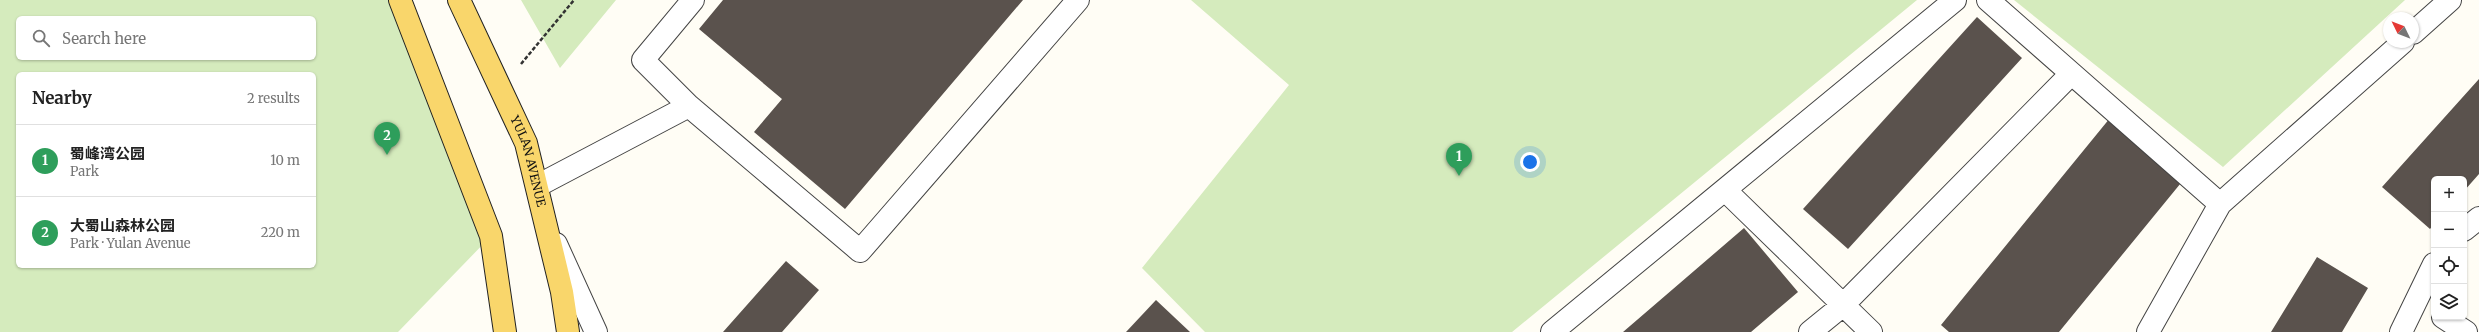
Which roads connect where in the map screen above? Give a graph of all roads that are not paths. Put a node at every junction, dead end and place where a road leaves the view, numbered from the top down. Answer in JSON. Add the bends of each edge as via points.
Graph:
{"nodes":[{"id":1,"x":400,"y":0,"type":"edge"},
{"id":2,"x":459,"y":0,"type":"edge"},
{"id":3,"x":693,"y":0,"type":"edge"},
{"id":4,"x":1078,"y":0,"type":"edge"},
{"id":5,"x":1955,"y":0,"type":"edge"},
{"id":6,"x":1988,"y":0,"type":"edge"},
{"id":7,"x":2450,"y":0,"type":"edge"},
{"id":8,"x":2419,"y":28,"type":"edge"},
{"id":9,"x":2396,"y":48,"type":"edge"},
{"id":10,"x":2072,"y":74,"type":"junction"},
{"id":11,"x":688,"y":106,"type":"junction"},
{"id":12,"x":537,"y":186,"type":"junction"},
{"id":13,"x":1725,"y":190,"type":"junction"},
{"id":14,"x":2220,"y":204,"type":"junction"},
{"id":15,"x":2479,"y":218,"type":"edge"},
{"id":16,"x":545,"y":220,"type":"junction"},
{"id":17,"x":2467,"y":228,"type":"edge"},
{"id":18,"x":2431,"y":278,"type":"edge"},
{"id":19,"x":1842,"y":306,"type":"junction"},
{"id":20,"x":2425,"y":306,"type":"edge"},
{"id":21,"x":2448,"y":320,"type":"edge"},
{"id":22,"x":504,"y":332,"type":"edge"},
{"id":23,"x":568,"y":332,"type":"edge"},
{"id":24,"x":596,"y":332,"type":"edge"},
{"id":25,"x":1552,"y":332,"type":"edge"},
{"id":26,"x":1810,"y":332,"type":"edge"},
{"id":27,"x":1871,"y":332,"type":"edge"},
{"id":28,"x":2148,"y":332,"type":"edge"},
{"id":29,"x":2401,"y":332,"type":"edge"},
{"id":30,"x":2466,"y":332,"type":"edge"}],
"edges":[{"from":1,"to":22,"type":"main road","via":[[491,236]]},
{"from":2,"to":12,"type":"main road","name":"YULAN AVENUE","via":[[526,143]]},
{"from":3,"to":11,"type":"street","via":[[643,60]]},
{"from":4,"to":11,"type":"street","via":[[860,251]]},
{"from":5,"to":13,"type":"street"},
{"from":6,"to":10,"type":"street"},
{"from":7,"to":8,"type":"street"},
{"from":9,"to":14,"type":"street"},
{"from":10,"to":14,"type":"street"},
{"from":10,"to":19,"type":"street"},
{"from":11,"to":12,"type":"street"},
{"from":12,"to":16,"type":"main road","name":"YULAN AVENUE"},
{"from":13,"to":19,"type":"street"},
{"from":13,"to":25,"type":"street"},
{"from":14,"to":28,"type":"street"},
{"from":15,"to":17,"type":"street"},
{"from":16,"to":23,"type":"main road","name":"YULAN AVENUE","via":[[562,292]]},
{"from":16,"to":24,"type":"street"},
{"from":18,"to":20,"type":"street"},
{"from":19,"to":26,"type":"street"},
{"from":19,"to":27,"type":"street"},
{"from":20,"to":29,"type":"street"},
{"from":21,"to":30,"type":"street"}]}
